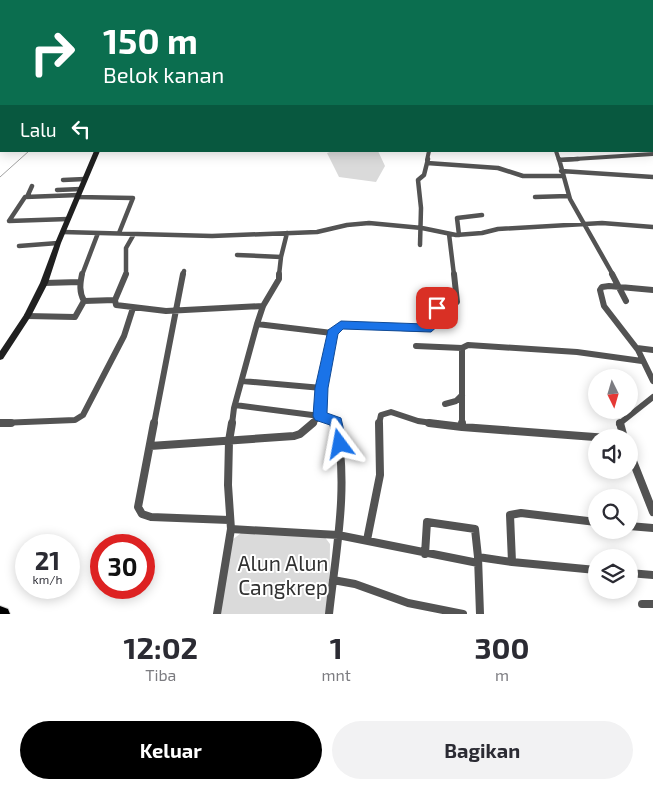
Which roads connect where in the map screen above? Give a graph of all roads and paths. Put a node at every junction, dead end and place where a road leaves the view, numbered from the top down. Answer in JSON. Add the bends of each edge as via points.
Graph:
{"nodes":[{"id":1,"x":97,"y":152,"type":"edge"},
{"id":2,"x":429,"y":152,"type":"edge"},
{"id":3,"x":556,"y":152,"type":"edge"},
{"id":4,"x":653,"y":154,"type":"edge"},
{"id":5,"x":559,"y":160,"type":"junction"},
{"id":6,"x":427,"y":163,"type":"junction"},
{"id":7,"x":562,"y":174,"type":"junction"},
{"id":8,"x":653,"y":177,"type":"edge"},
{"id":9,"x":85,"y":179,"type":"junction"},
{"id":10,"x":64,"y":180,"type":"dead end"},
{"id":11,"x":32,"y":186,"type":"dead end"},
{"id":12,"x":57,"y":190,"type":"dead end"},
{"id":13,"x":79,"y":194,"type":"junction"},
{"id":14,"x":568,"y":196,"type":"junction"},
{"id":15,"x":27,"y":197,"type":"junction"},
{"id":16,"x":535,"y":197,"type":"dead end"},
{"id":17,"x":482,"y":215,"type":"dead end"},
{"id":18,"x":68,"y":219,"type":"junction"},
{"id":19,"x":582,"y":224,"type":"junction"},
{"id":20,"x":653,"y":227,"type":"edge"},
{"id":21,"x":422,"y":228,"type":"junction"},
{"id":22,"x":63,"y":232,"type":"junction"},
{"id":23,"x":98,"y":233,"type":"junction"},
{"id":24,"x":119,"y":233,"type":"junction"},
{"id":25,"x":288,"y":233,"type":"junction"},
{"id":26,"x":134,"y":234,"type":"junction"},
{"id":27,"x":449,"y":234,"type":"junction"},
{"id":28,"x":459,"y":235,"type":"junction"},
{"id":29,"x":58,"y":243,"type":"junction"},
{"id":30,"x":420,"y":245,"type":"dead end"},
{"id":31,"x":19,"y":246,"type":"dead end"},
{"id":32,"x":237,"y":254,"type":"dead end"},
{"id":33,"x":281,"y":256,"type":"junction"},
{"id":34,"x":184,"y":271,"type":"dead end"},
{"id":35,"x":80,"y":282,"type":"junction"},
{"id":36,"x":44,"y":283,"type":"junction"},
{"id":37,"x":620,"y":286,"type":"junction"},
{"id":38,"x":653,"y":290,"type":"edge"},
{"id":39,"x":115,"y":300,"type":"junction"},
{"id":40,"x":84,"y":301,"type":"junction"},
{"id":41,"x":626,"y":301,"type":"dead end"},
{"id":42,"x":263,"y":306,"type":"junction"},
{"id":43,"x":133,"y":308,"type":"junction"},
{"id":44,"x":176,"y":311,"type":"junction"},
{"id":45,"x":26,"y":316,"type":"junction"},
{"id":46,"x":257,"y":324,"type":"junction"},
{"id":47,"x":332,"y":333,"type":"junction"},
{"id":48,"x":416,"y":346,"type":"dead end"},
{"id":49,"x":462,"y":348,"type":"junction"},
{"id":50,"x":637,"y":348,"type":"junction"},
{"id":51,"x":653,"y":350,"type":"edge"},
{"id":52,"x":0,"y":357,"type":"edge"},
{"id":53,"x":642,"y":361,"type":"junction"},
{"id":54,"x":242,"y":381,"type":"junction"},
{"id":55,"x":653,"y":381,"type":"edge"},
{"id":56,"x":322,"y":388,"type":"junction"},
{"id":57,"x":462,"y":395,"type":"junction"},
{"id":58,"x":653,"y":398,"type":"edge"},
{"id":59,"x":445,"y":404,"type":"dead end"},
{"id":60,"x":235,"y":405,"type":"junction"},
{"id":61,"x":320,"y":416,"type":"junction"},
{"id":62,"x":0,"y":423,"type":"edge"},
{"id":63,"x":462,"y":427,"type":"junction"},
{"id":64,"x":621,"y":429,"type":"edge"},
{"id":65,"x":588,"y":436,"type":"edge"},
{"id":66,"x":229,"y":441,"type":"junction"},
{"id":67,"x":150,"y":446,"type":"junction"},
{"id":68,"x":638,"y":473,"type":"edge"},
{"id":69,"x":653,"y":512,"type":"edge"},
{"id":70,"x":588,"y":521,"type":"edge"},
{"id":71,"x":230,"y":525,"type":"junction"},
{"id":72,"x":638,"y":527,"type":"edge"},
{"id":73,"x":653,"y":528,"type":"edge"},
{"id":74,"x":338,"y":535,"type":"junction"},
{"id":75,"x":367,"y":540,"type":"junction"},
{"id":76,"x":425,"y":554,"type":"junction"},
{"id":77,"x":478,"y":560,"type":"junction"},
{"id":78,"x":512,"y":562,"type":"junction"},
{"id":79,"x":588,"y":569,"type":"edge"},
{"id":80,"x":638,"y":574,"type":"edge"},
{"id":81,"x":653,"y":575,"type":"edge"},
{"id":82,"x":333,"y":580,"type":"junction"},
{"id":83,"x":642,"y":604,"type":"dead end"},
{"id":84,"x":653,"y":604,"type":"edge"},
{"id":85,"x":217,"y":614,"type":"edge"},
{"id":86,"x":329,"y":614,"type":"edge"},
{"id":87,"x":463,"y":614,"type":"edge"},
{"id":88,"x":480,"y":614,"type":"edge"}],
"edges":[{"from":1,"to":9,"type":"main road"},
{"from":2,"to":6,"type":"street"},
{"from":3,"to":5,"type":"street"},
{"from":4,"to":5,"type":"street"},
{"from":5,"to":7,"type":"street"},
{"from":6,"to":7,"type":"street","via":[[498,168],[524,176]]},
{"from":6,"to":21,"type":"street","via":[[424,175],[418,180]]},
{"from":7,"to":8,"type":"street"},
{"from":7,"to":14,"type":"street"},
{"from":9,"to":10,"type":"street"},
{"from":9,"to":13,"type":"main road"},
{"from":11,"to":15,"type":"street"},
{"from":12,"to":13,"type":"street"},
{"from":13,"to":15,"type":"street"},
{"from":13,"to":18,"type":"main road"},
{"from":13,"to":24,"type":"street","via":[[133,198]]},
{"from":14,"to":16,"type":"street"},
{"from":14,"to":19,"type":"street"},
{"from":15,"to":18,"type":"street","via":[[22,199],[10,221]]},
{"from":17,"to":28,"type":"street","via":[[457,218]]},
{"from":18,"to":22,"type":"main road"},
{"from":19,"to":20,"type":"street"},
{"from":19,"to":28,"type":"street","via":[[498,229]]},
{"from":19,"to":37,"type":"street"},
{"from":21,"to":25,"type":"street","via":[[358,224],[318,232]]},
{"from":21,"to":27,"type":"street"},
{"from":21,"to":30,"type":"street"},
{"from":22,"to":23,"type":"street"},
{"from":22,"to":29,"type":"main road"},
{"from":23,"to":24,"type":"street"},
{"from":23,"to":35,"type":"street"},
{"from":24,"to":26,"type":"street"},
{"from":25,"to":26,"type":"street","via":[[212,236]]},
{"from":25,"to":33,"type":"street"},
{"from":26,"to":39,"type":"street","via":[[126,248],[128,273]]},
{"from":27,"to":28,"type":"street"},
{"from":27,"to":47,"type":"street","via":[[457,302],[437,308],[433,326],[420,329],[341,325]]},
{"from":29,"to":31,"type":"street"},
{"from":29,"to":36,"type":"main road"},
{"from":32,"to":33,"type":"street"},
{"from":33,"to":42,"type":"street","via":[[279,279]]},
{"from":34,"to":44,"type":"street"},
{"from":35,"to":36,"type":"street"},
{"from":35,"to":40,"type":"street","via":[[79,292]]},
{"from":36,"to":45,"type":"main road"},
{"from":37,"to":38,"type":"street"},
{"from":37,"to":41,"type":"street"},
{"from":37,"to":50,"type":"street","via":[[602,287],[600,294],[611,318]]},
{"from":39,"to":40,"type":"street"},
{"from":39,"to":43,"type":"street","via":[[116,305]]},
{"from":40,"to":45,"type":"street","via":[[75,317]]},
{"from":42,"to":44,"type":"street"},
{"from":42,"to":46,"type":"street"},
{"from":43,"to":44,"type":"street"},
{"from":43,"to":62,"type":"street","via":[[124,336],[83,415],[75,420]]},
{"from":44,"to":67,"type":"street"},
{"from":45,"to":52,"type":"main road"},
{"from":46,"to":47,"type":"street"},
{"from":46,"to":54,"type":"street"},
{"from":47,"to":56,"type":"street"},
{"from":48,"to":49,"type":"street"},
{"from":49,"to":53,"type":"street","via":[[468,345],[577,352]]},
{"from":49,"to":57,"type":"street"},
{"from":50,"to":51,"type":"street"},
{"from":50,"to":53,"type":"street"},
{"from":53,"to":55,"type":"street"},
{"from":54,"to":56,"type":"street"},
{"from":54,"to":60,"type":"street"},
{"from":56,"to":61,"type":"street"},
{"from":57,"to":59,"type":"street"},
{"from":57,"to":63,"type":"street"},
{"from":58,"to":64,"type":"street","via":[[619,423]]},
{"from":60,"to":61,"type":"street"},
{"from":60,"to":66,"type":"street"},
{"from":61,"to":66,"type":"street","via":[[296,436]]},
{"from":61,"to":74,"type":"street","via":[[336,422],[340,441],[343,493]]},
{"from":63,"to":65,"type":"street"},
{"from":63,"to":75,"type":"street","via":[[418,421],[391,412],[381,415],[380,475]]},
{"from":66,"to":67,"type":"street"},
{"from":66,"to":71,"type":"street"},
{"from":67,"to":71,"type":"street","via":[[138,511],[152,517]]},
{"from":68,"to":69,"type":"street"},
{"from":70,"to":78,"type":"street","via":[[512,513],[509,520]]},
{"from":71,"to":74,"type":"street"},
{"from":71,"to":85,"type":"street"},
{"from":72,"to":73,"type":"street"},
{"from":74,"to":75,"type":"street"},
{"from":74,"to":82,"type":"street"},
{"from":75,"to":76,"type":"street"},
{"from":76,"to":77,"type":"street"},
{"from":76,"to":77,"type":"street","via":[[427,522],[475,528]]},
{"from":77,"to":78,"type":"street"},
{"from":77,"to":88,"type":"street"},
{"from":78,"to":79,"type":"street"},
{"from":80,"to":81,"type":"street"},
{"from":82,"to":86,"type":"street"},
{"from":82,"to":87,"type":"street"},
{"from":83,"to":84,"type":"street"}]}
